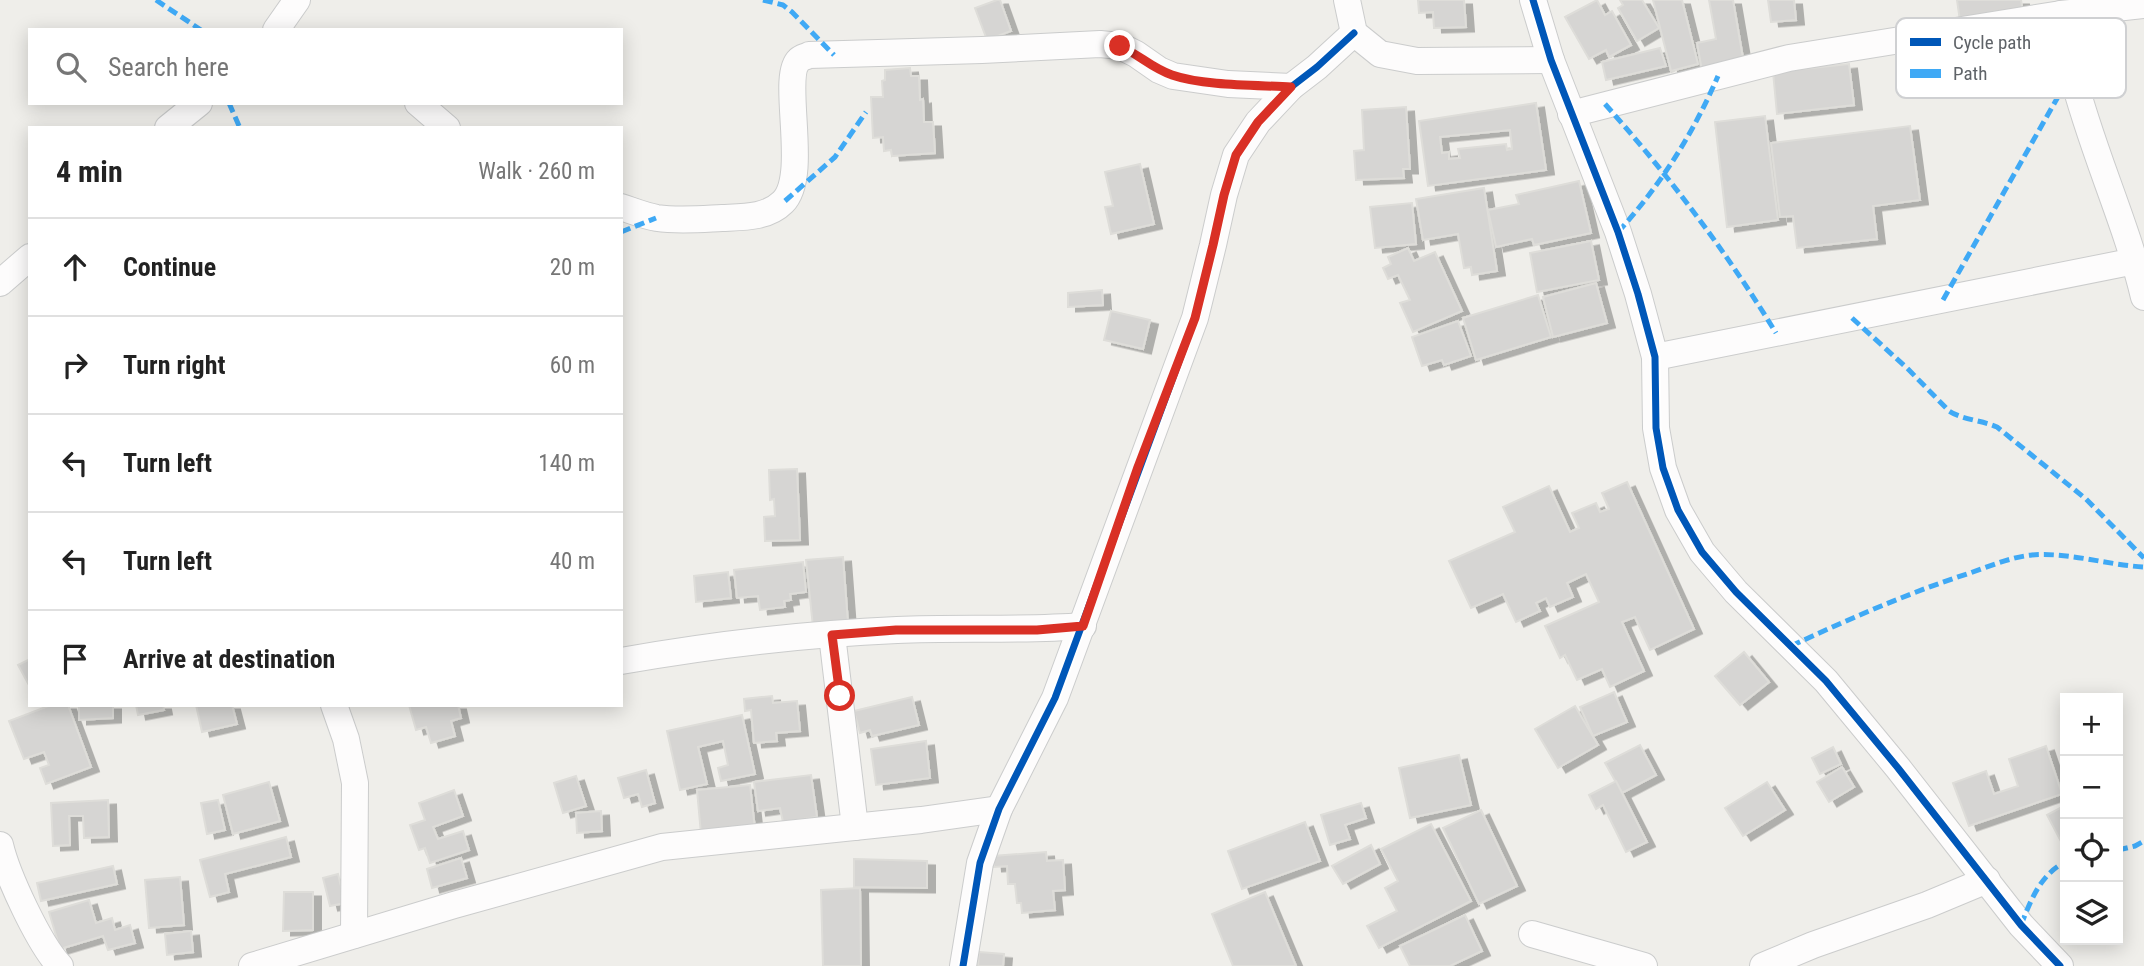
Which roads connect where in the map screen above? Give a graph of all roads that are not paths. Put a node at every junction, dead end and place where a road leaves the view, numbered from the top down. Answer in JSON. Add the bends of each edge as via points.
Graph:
{"nodes":[{"id":1,"x":297,"y":0,"type":"edge"},
{"id":2,"x":1347,"y":0,"type":"edge"},
{"id":3,"x":1533,"y":0,"type":"edge"},
{"id":4,"x":2144,"y":5,"type":"edge"},
{"id":5,"x":2061,"y":14,"type":"junction"},
{"id":6,"x":2036,"y":18,"type":"edge"},
{"id":7,"x":2062,"y":18,"type":"edge"},
{"id":8,"x":277,"y":28,"type":"edge"},
{"id":9,"x":1354,"y":33,"type":"junction"},
{"id":10,"x":1896,"y":41,"type":"edge"},
{"id":11,"x":1551,"y":60,"type":"junction"},
{"id":12,"x":1291,"y":87,"type":"junction"},
{"id":13,"x":2080,"y":98,"type":"edge"},
{"id":14,"x":197,"y":105,"type":"edge"},
{"id":15,"x":420,"y":105,"type":"edge"},
{"id":16,"x":1571,"y":114,"type":"junction"},
{"id":17,"x":170,"y":126,"type":"edge"},
{"id":18,"x":445,"y":126,"type":"edge"},
{"id":19,"x":623,"y":208,"type":"edge"},
{"id":20,"x":28,"y":259,"type":"edge"},
{"id":21,"x":2136,"y":261,"type":"junction"},
{"id":22,"x":0,"y":283,"type":"edge"},
{"id":23,"x":2144,"y":297,"type":"edge"},
{"id":24,"x":1655,"y":357,"type":"junction"},
{"id":25,"x":1083,"y":626,"type":"junction"},
{"id":26,"x":832,"y":635,"type":"junction"},
{"id":27,"x":623,"y":661,"type":"edge"},
{"id":28,"x":335,"y":707,"type":"edge"},
{"id":29,"x":999,"y":809,"type":"junction"},
{"id":30,"x":855,"y":827,"type":"junction"},
{"id":31,"x":0,"y":845,"type":"edge"},
{"id":32,"x":1987,"y":880,"type":"junction"},
{"id":33,"x":1532,"y":934,"type":"dead end"},
{"id":34,"x":354,"y":935,"type":"junction"},
{"id":35,"x":51,"y":963,"type":"edge"},
{"id":36,"x":252,"y":966,"type":"edge"},
{"id":37,"x":963,"y":966,"type":"edge"},
{"id":38,"x":1644,"y":966,"type":"edge"},
{"id":39,"x":1763,"y":966,"type":"edge"},
{"id":40,"x":2060,"y":966,"type":"edge"}],
"edges":[{"from":1,"to":8,"type":"street"},
{"from":2,"to":9,"type":"street"},
{"from":3,"to":11,"type":"street"},
{"from":4,"to":5,"type":"street"},
{"from":5,"to":6,"type":"street"},
{"from":5,"to":7,"type":"street"},
{"from":9,"to":11,"type":"street","via":[[1380,54],[1417,61]]},
{"from":9,"to":12,"type":"street"},
{"from":10,"to":16,"type":"street","via":[[1789,58]]},
{"from":11,"to":16,"type":"street"},
{"from":12,"to":19,"type":"street","via":[[1173,76],[1120,46],[1100,44],[809,55],[794,69],[795,164],[785,201],[754,216],[712,219],[656,218]]},
{"from":12,"to":25,"type":"street","via":[[1258,122],[1236,155],[1195,318]]},
{"from":13,"to":21,"type":"street"},
{"from":14,"to":17,"type":"street"},
{"from":15,"to":18,"type":"street"},
{"from":16,"to":24,"type":"street","via":[[1618,232]]},
{"from":20,"to":22,"type":"street"},
{"from":21,"to":23,"type":"street"},
{"from":21,"to":24,"type":"street"},
{"from":24,"to":32,"type":"street","via":[[1656,428],[1663,468],[1678,510],[1702,552],[1826,681]]},
{"from":25,"to":26,"type":"street"},
{"from":25,"to":29,"type":"street","via":[[1055,698]]},
{"from":26,"to":27,"type":"street"},
{"from":26,"to":30,"type":"street"},
{"from":28,"to":34,"type":"street","via":[[355,783]]},
{"from":29,"to":30,"type":"street"},
{"from":29,"to":37,"type":"street","via":[[980,863]]},
{"from":30,"to":34,"type":"street","via":[[662,847]]},
{"from":31,"to":35,"type":"street"},
{"from":32,"to":39,"type":"street"},
{"from":32,"to":40,"type":"street"},
{"from":33,"to":38,"type":"street"},
{"from":34,"to":36,"type":"street"}]}
